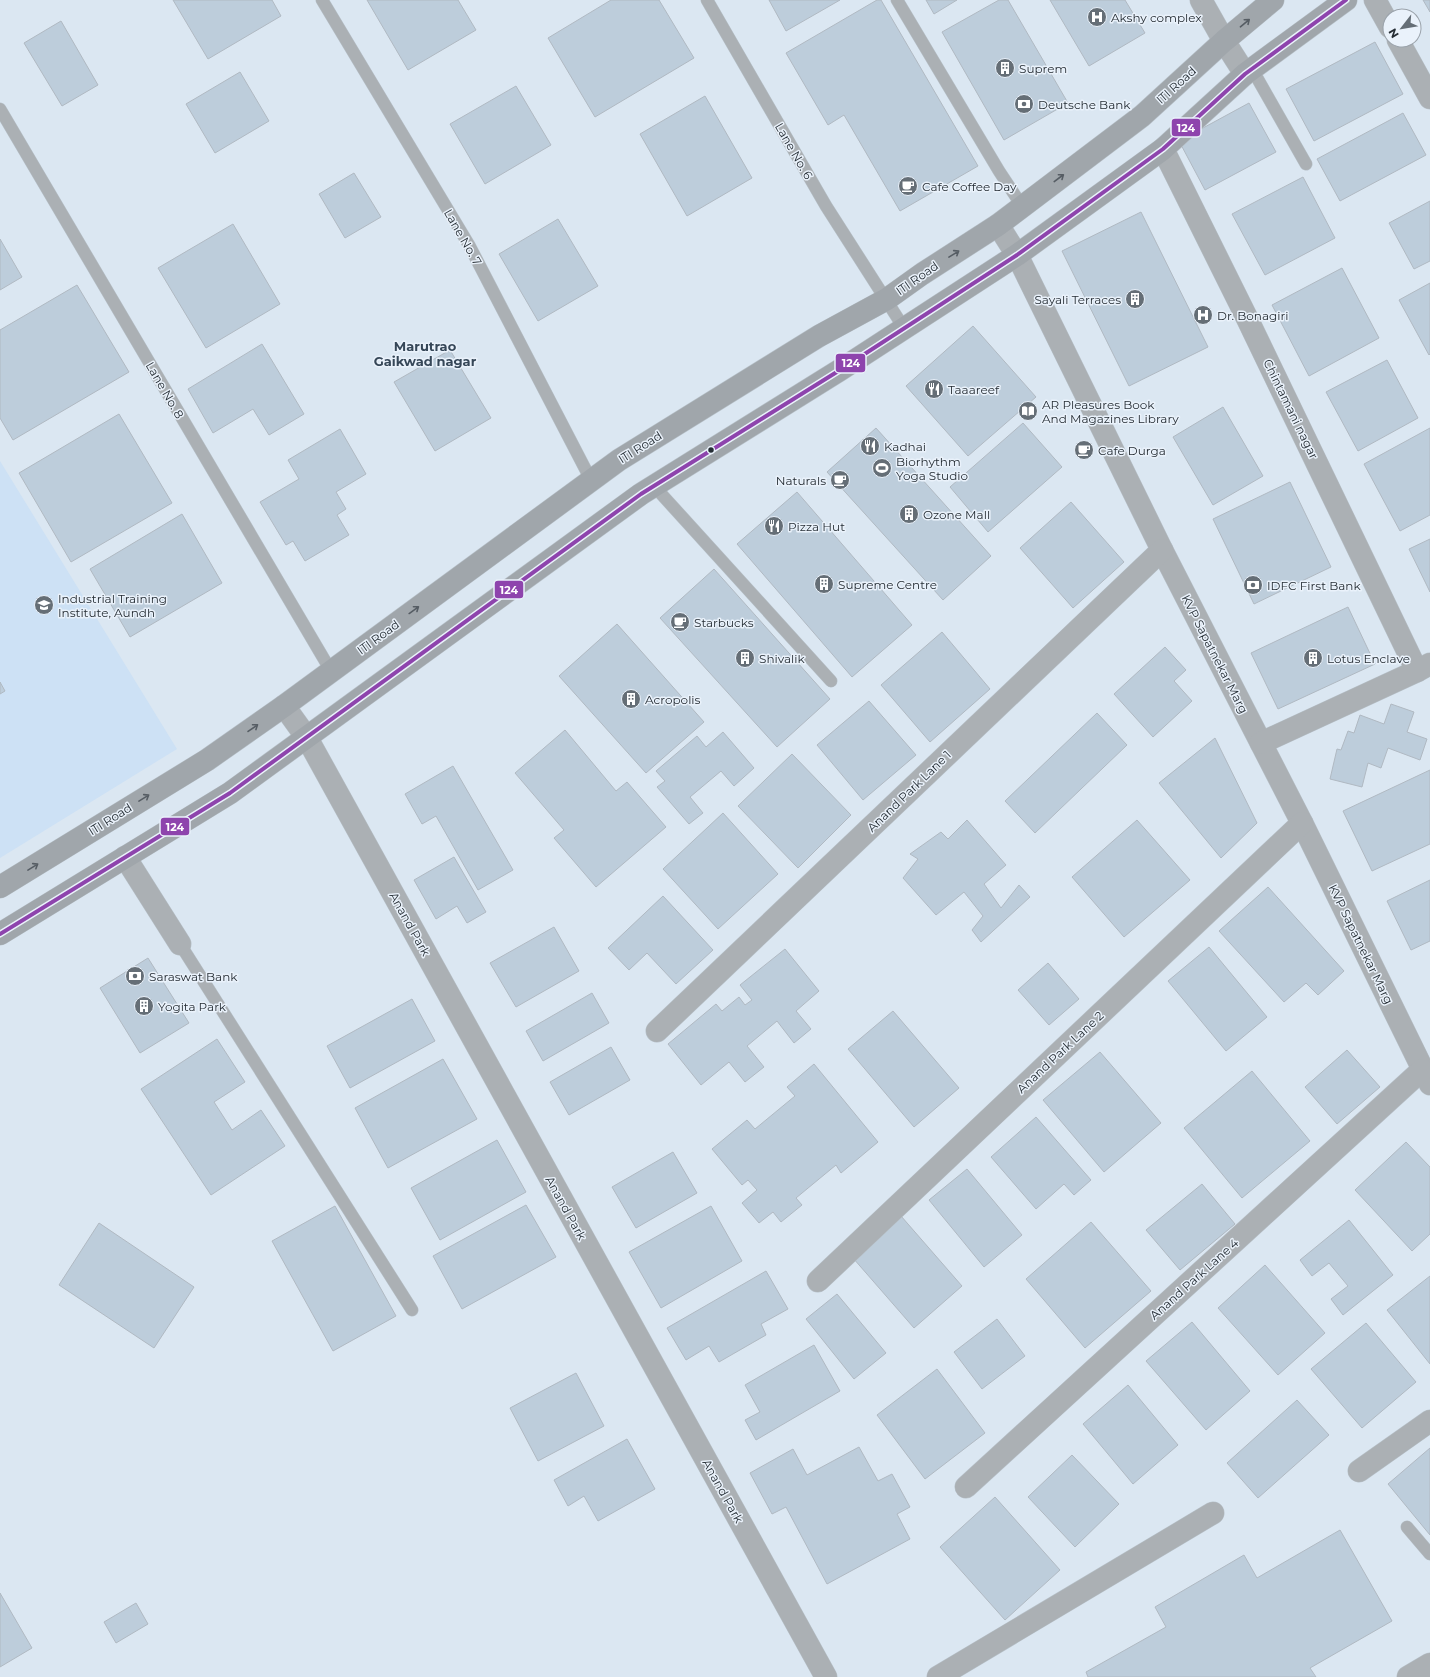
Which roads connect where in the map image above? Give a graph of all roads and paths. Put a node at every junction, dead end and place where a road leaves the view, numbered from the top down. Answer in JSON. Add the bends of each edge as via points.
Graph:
{"nodes":[{"id":1,"x":322,"y":0,"type":"edge"},
{"id":2,"x":708,"y":0,"type":"edge"},
{"id":3,"x":897,"y":0,"type":"edge"},
{"id":4,"x":1201,"y":0,"type":"edge"},
{"id":5,"x":1273,"y":0,"type":"edge"},
{"id":6,"x":1346,"y":0,"type":"edge"},
{"id":7,"x":1375,"y":0,"type":"edge"},
{"id":8,"x":1382,"y":13,"type":"edge"},
{"id":9,"x":1224,"y":41,"type":"junction"},
{"id":10,"x":1402,"y":48,"type":"edge"},
{"id":11,"x":1248,"y":71,"type":"junction"},
{"id":12,"x":1430,"y":98,"type":"edge"},
{"id":13,"x":0,"y":108,"type":"edge"},
{"id":14,"x":1163,"y":149,"type":"junction"},
{"id":15,"x":1306,"y":164,"type":"dead end"},
{"id":16,"x":1022,"y":206,"type":"junction"},
{"id":17,"x":998,"y":225,"type":"junction"},
{"id":18,"x":1017,"y":255,"type":"junction"},
{"id":19,"x":887,"y":299,"type":"junction"},
{"id":20,"x":904,"y":328,"type":"junction"},
{"id":21,"x":591,"y":480,"type":"junction"},
{"id":22,"x":654,"y":486,"type":"junction"},
{"id":23,"x":1162,"y":550,"type":"junction"},
{"id":24,"x":1423,"y":667,"type":"edge"},
{"id":25,"x":330,"y":671,"type":"junction"},
{"id":26,"x":831,"y":681,"type":"dead end"},
{"id":27,"x":284,"y":706,"type":"junction"},
{"id":28,"x":307,"y":738,"type":"junction"},
{"id":29,"x":1261,"y":743,"type":"junction"},
{"id":30,"x":1302,"y":823,"type":"junction"},
{"id":31,"x":125,"y":857,"type":"junction"},
{"id":32,"x":0,"y":887,"type":"edge"},
{"id":33,"x":0,"y":934,"type":"edge"},
{"id":34,"x":180,"y":944,"type":"joint"},
{"id":35,"x":657,"y":1031,"type":"dead end"},
{"id":36,"x":1426,"y":1077,"type":"edge"},
{"id":37,"x":818,"y":1281,"type":"dead end"},
{"id":38,"x":412,"y":1310,"type":"dead end"},
{"id":39,"x":1430,"y":1421,"type":"edge"},
{"id":40,"x":1359,"y":1471,"type":"dead end"},
{"id":41,"x":966,"y":1487,"type":"dead end"},
{"id":42,"x":1213,"y":1513,"type":"dead end"},
{"id":43,"x":1407,"y":1527,"type":"dead end"},
{"id":44,"x":1430,"y":1554,"type":"edge"},
{"id":45,"x":1430,"y":1664,"type":"edge"},
{"id":46,"x":826,"y":1677,"type":"edge"},
{"id":47,"x":938,"y":1677,"type":"edge"},
{"id":48,"x":1408,"y":1677,"type":"edge"}],
"edges":[{"from":1,"to":21,"type":"lane","name":"Lane No. 7","via":[[469,245]]},
{"from":2,"to":19,"type":"lane","name":"Lane No. 6","via":[[826,206]]},
{"from":3,"to":16,"type":"lane"},
{"from":4,"to":9,"type":"street"},
{"from":9,"to":5,"type":"main road","name":"ITI Road","one_way":true},
{"from":6,"to":11,"type":"main road"},
{"from":7,"to":8,"type":"street"},
{"from":9,"to":11,"type":"street"},
{"from":16,"to":9,"type":"main road","name":"ITI Road","one_way":true,"via":[[1142,116]]},
{"from":10,"to":12,"type":"street"},
{"from":11,"to":14,"type":"main road"},
{"from":11,"to":15,"type":"lane"},
{"from":13,"to":25,"type":"lane","name":"Lane No. 8"},
{"from":14,"to":18,"type":"main road"},
{"from":14,"to":24,"type":"street","name":"Chintamani nagar"},
{"from":16,"to":17,"type":"main road","name":"ITI Road"},
{"from":17,"to":18,"type":"street","name":"KVP Sapatnekar Marg"},
{"from":19,"to":17,"type":"main road","name":"ITI Road","one_way":true},
{"from":18,"to":20,"type":"main road"},
{"from":18,"to":23,"type":"street","name":"KVP Sapatnekar Marg"},
{"from":19,"to":20,"type":"lane","name":"Lane No. 6"},
{"from":19,"to":21,"type":"main road","name":"ITI Road","via":[[812,340],[618,460]]},
{"from":20,"to":22,"type":"main road"},
{"from":25,"to":21,"type":"main road","name":"ITI Road","one_way":true},
{"from":22,"to":26,"type":"lane"},
{"from":22,"to":28,"type":"main road"},
{"from":23,"to":29,"type":"street","name":"KVP Sapatnekar Marg"},
{"from":23,"to":35,"type":"street","name":"Anand Park Lane 1"},
{"from":24,"to":29,"type":"street"},
{"from":25,"to":27,"type":"main road","name":"ITI Road"},
{"from":27,"to":28,"type":"street","name":"Anand Park"},
{"from":32,"to":27,"type":"main road","name":"ITI Road","one_way":true,"via":[[207,760]]},
{"from":28,"to":31,"type":"main road","via":[[230,793]]},
{"from":28,"to":46,"type":"street","name":"Anand Park"},
{"from":29,"to":30,"type":"street","name":"KVP Sapatnekar Marg"},
{"from":30,"to":36,"type":"street","name":"KVP Sapatnekar Marg"},
{"from":30,"to":37,"type":"street","name":"Anand Park Lane 2"},
{"from":31,"to":33,"type":"main road"},
{"from":31,"to":34,"type":"street"},
{"from":34,"to":38,"type":"lane"},
{"from":36,"to":41,"type":"street","name":"Anand Park Lane 4"},
{"from":39,"to":40,"type":"street"},
{"from":42,"to":47,"type":"street"},
{"from":43,"to":44,"type":"lane"},
{"from":45,"to":48,"type":"street"}]}
